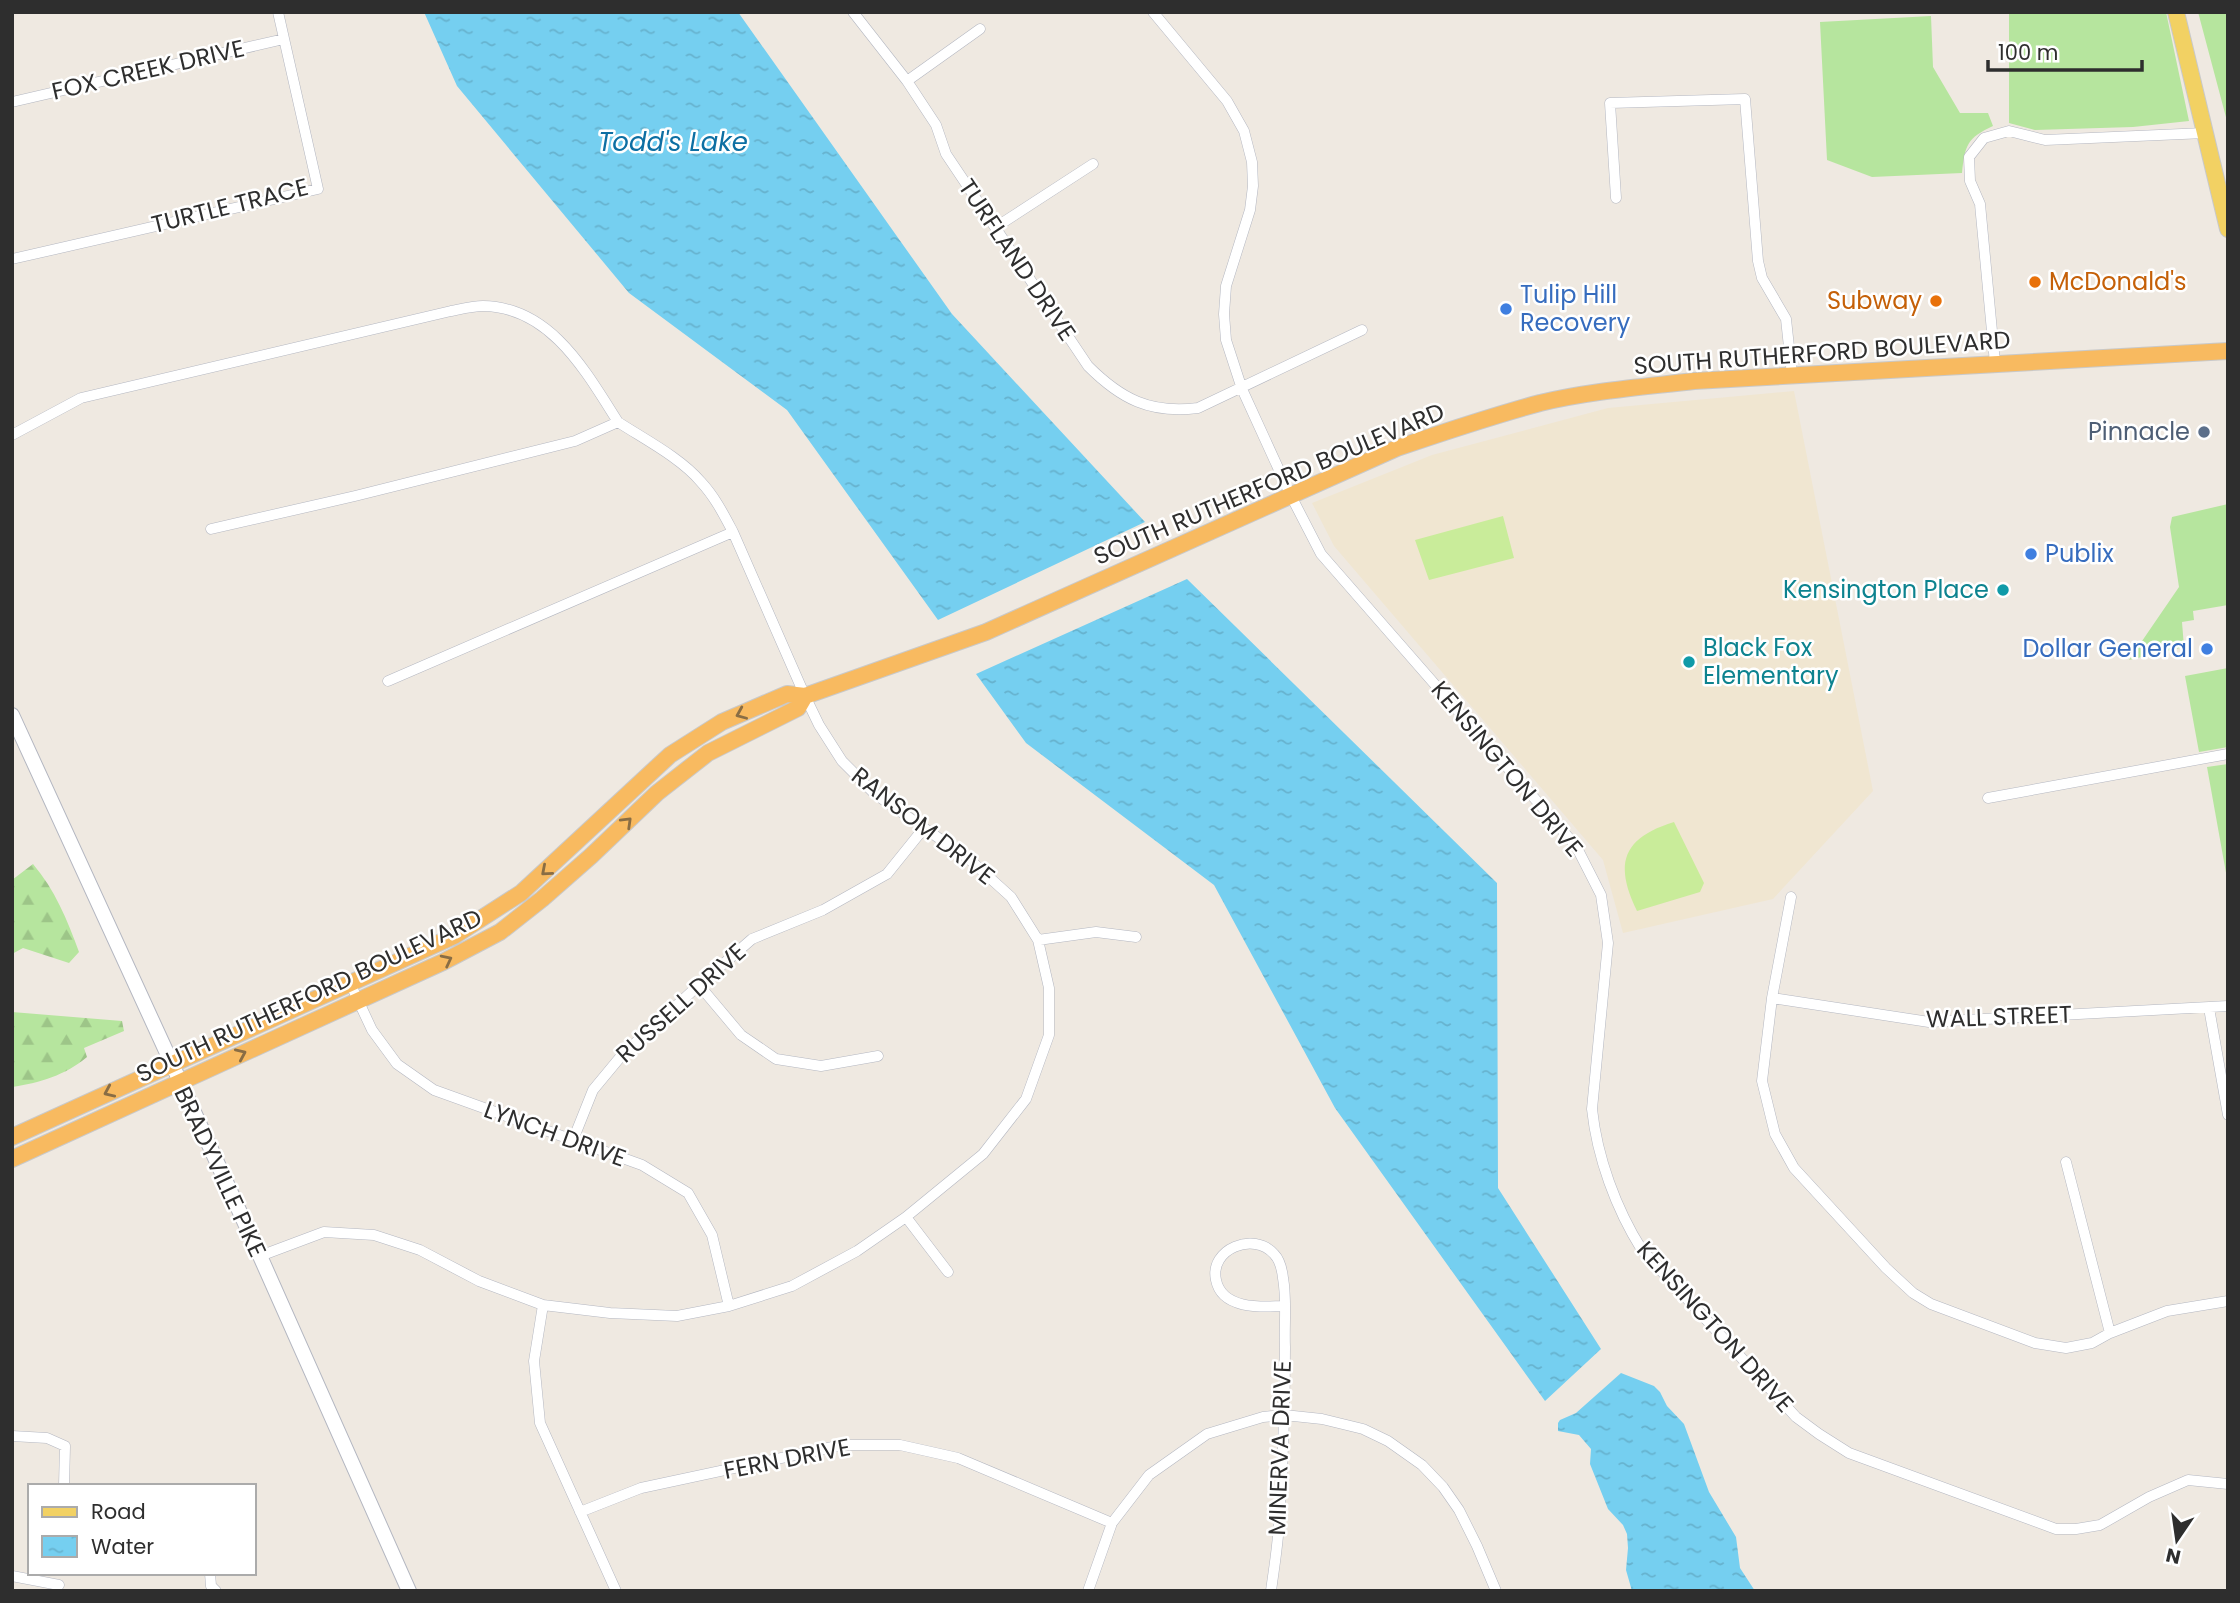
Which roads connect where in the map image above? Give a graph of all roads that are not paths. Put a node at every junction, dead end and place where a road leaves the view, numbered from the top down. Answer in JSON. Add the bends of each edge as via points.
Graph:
{"nodes":[{"id":1,"x":278,"y":12,"type":"edge"},
{"id":2,"x":853,"y":12,"type":"edge"},
{"id":3,"x":1153,"y":12,"type":"edge"},
{"id":4,"x":2176,"y":12,"type":"edge"},
{"id":5,"x":980,"y":29,"type":"dead end"},
{"id":6,"x":284,"y":39,"type":"junction"},
{"id":7,"x":907,"y":81,"type":"junction"},
{"id":8,"x":12,"y":102,"type":"edge"},
{"id":9,"x":2204,"y":133,"type":"junction"},
{"id":10,"x":1093,"y":164,"type":"dead end"},
{"id":11,"x":1616,"y":198,"type":"dead end"},
{"id":12,"x":996,"y":227,"type":"junction"},
{"id":13,"x":2228,"y":229,"type":"edge"},
{"id":14,"x":12,"y":259,"type":"edge"},
{"id":15,"x":1362,"y":330,"type":"dead end"},
{"id":16,"x":2228,"y":351,"type":"edge"},
{"id":17,"x":1995,"y":363,"type":"junction"},
{"id":18,"x":1792,"y":375,"type":"junction"},
{"id":19,"x":1242,"y":389,"type":"junction"},
{"id":20,"x":618,"y":422,"type":"junction"},
{"id":21,"x":12,"y":435,"type":"edge"},
{"id":22,"x":1290,"y":494,"type":"junction"},
{"id":23,"x":211,"y":529,"type":"dead end"},
{"id":24,"x":733,"y":533,"type":"junction"},
{"id":25,"x":388,"y":681,"type":"dead end"},
{"id":26,"x":805,"y":695,"type":"junction"},
{"id":27,"x":12,"y":715,"type":"edge"},
{"id":28,"x":2228,"y":754,"type":"edge"},
{"id":29,"x":1989,"y":798,"type":"dead end"},
{"id":30,"x":924,"y":828,"type":"junction"},
{"id":31,"x":1791,"y":897,"type":"dead end"},
{"id":32,"x":1136,"y":937,"type":"dead end"},
{"id":33,"x":1038,"y":940,"type":"junction"},
{"id":34,"x":350,"y":983,"type":"junction"},
{"id":35,"x":699,"y":985,"type":"junction"},
{"id":36,"x":1772,"y":998,"type":"junction"},
{"id":37,"x":358,"y":1001,"type":"junction"},
{"id":38,"x":2228,"y":1006,"type":"edge"},
{"id":39,"x":2209,"y":1008,"type":"junction"},
{"id":40,"x":878,"y":1056,"type":"dead end"},
{"id":41,"x":170,"y":1065,"type":"junction"},
{"id":42,"x":178,"y":1082,"type":"junction"},
{"id":43,"x":2228,"y":1115,"type":"edge"},
{"id":44,"x":12,"y":1137,"type":"edge"},
{"id":45,"x":573,"y":1140,"type":"junction"},
{"id":46,"x":13,"y":1156,"type":"edge"},
{"id":47,"x":2066,"y":1163,"type":"dead end"},
{"id":48,"x":906,"y":1217,"type":"junction"},
{"id":49,"x":260,"y":1256,"type":"junction"},
{"id":50,"x":948,"y":1272,"type":"dead end"},
{"id":51,"x":2228,"y":1301,"type":"edge"},
{"id":52,"x":543,"y":1305,"type":"junction"},
{"id":53,"x":729,"y":1306,"type":"junction"},
{"id":54,"x":1284,"y":1306,"type":"junction"},
{"id":55,"x":2110,"y":1333,"type":"junction"},
{"id":56,"x":1284,"y":1415,"type":"junction"},
{"id":57,"x":12,"y":1436,"type":"edge"},
{"id":58,"x":64,"y":1484,"type":"edge"},
{"id":59,"x":2228,"y":1484,"type":"edge"},
{"id":60,"x":580,"y":1511,"type":"junction"},
{"id":61,"x":1112,"y":1523,"type":"junction"},
{"id":62,"x":210,"y":1575,"type":"edge"},
{"id":63,"x":12,"y":1576,"type":"edge"},
{"id":64,"x":59,"y":1588,"type":"edge"},
{"id":65,"x":216,"y":1591,"type":"edge"},
{"id":66,"x":409,"y":1591,"type":"edge"},
{"id":67,"x":616,"y":1591,"type":"edge"},
{"id":68,"x":1088,"y":1591,"type":"edge"},
{"id":69,"x":1271,"y":1591,"type":"edge"},
{"id":70,"x":1496,"y":1591,"type":"edge"}],
"edges":[{"from":1,"to":6,"type":"street","name":"TURTLE TRACE"},
{"from":2,"to":7,"type":"street","name":"TURFLAND DRIVE"},
{"from":3,"to":19,"type":"street","name":"KENSINGTON DRIVE","via":[[1227,101],[1244,131],[1252,162],[1250,210],[1226,286],[1224,314],[1226,340]]},
{"from":4,"to":9,"type":"main road"},
{"from":5,"to":7,"type":"street"},
{"from":6,"to":8,"type":"street","name":"FOX CREEK DRIVE"},
{"from":6,"to":14,"type":"street","name":"TURTLE TRACE","via":[[318,189]]},
{"from":7,"to":12,"type":"street","name":"TURFLAND DRIVE","via":[[936,125],[946,154]]},
{"from":9,"to":13,"type":"main road"},
{"from":9,"to":17,"type":"street","via":[[2045,140],[2009,131],[1984,138],[1969,157],[1970,181],[1980,204]]},
{"from":10,"to":12,"type":"street"},
{"from":11,"to":18,"type":"street","via":[[1610,103],[1745,99],[1758,261],[1762,278],[1786,319]]},
{"from":12,"to":19,"type":"street","name":"TURFLAND DRIVE","via":[[1088,366],[1127,398],[1177,411],[1198,408]]},
{"from":15,"to":19,"type":"street","name":"TURFLAND DRIVE"},
{"from":16,"to":17,"type":"highway","name":"SOUTH RUTHERFORD BOULEVARD"},
{"from":17,"to":18,"type":"highway","name":"SOUTH RUTHERFORD BOULEVARD"},
{"from":18,"to":22,"type":"highway","name":"SOUTH RUTHERFORD BOULEVARD","via":[[1694,381],[1542,403],[1397,448]]},
{"from":19,"to":22,"type":"street","name":"KENSINGTON DRIVE"},
{"from":20,"to":21,"type":"street","via":[[569,348],[517,312],[484,306],[81,398]]},
{"from":20,"to":23,"type":"street","via":[[575,441]]},
{"from":20,"to":24,"type":"street","name":"RANSOM DRIVE","via":[[700,480]]},
{"from":22,"to":26,"type":"highway","name":"SOUTH RUTHERFORD BOULEVARD","via":[[986,632]]},
{"from":22,"to":59,"type":"street","name":"KENSINGTON DRIVE","via":[[1321,554],[1576,846],[1591,870],[1601,895],[1608,943],[1592,1109],[1601,1154],[1628,1227],[1642,1250],[1796,1416],[1849,1453],[2056,1529],[2100,1525],[2188,1480]]},
{"from":24,"to":25,"type":"street"},
{"from":24,"to":26,"type":"street","name":"RANSOM DRIVE"},
{"from":26,"to":30,"type":"street","name":"RANSOM DRIVE","via":[[842,761],[875,794]]},
{"from":26,"to":34,"type":"highway","name":"SOUTH RUTHERFORD BOULEVARD","one_way":true,"via":[[787,694],[722,722],[670,755],[522,893],[454,936]]},
{"from":37,"to":26,"type":"highway","name":"SOUTH RUTHERFORD BOULEVARD","one_way":true,"via":[[500,932],[708,753],[798,708]]},
{"from":27,"to":41,"type":"main road","name":"BRADYVILLE PIKE"},
{"from":28,"to":29,"type":"street"},
{"from":30,"to":33,"type":"street","name":"RANSOM DRIVE","via":[[969,859],[1011,897]]},
{"from":30,"to":35,"type":"street","name":"RUSSELL DRIVE","via":[[887,873],[823,911],[752,939]]},
{"from":31,"to":36,"type":"street"},
{"from":32,"to":33,"type":"street","via":[[1096,932]]},
{"from":33,"to":48,"type":"street","name":"RANSOM DRIVE","via":[[1049,988],[1049,1035],[1026,1099],[984,1154]]},
{"from":34,"to":37,"type":"street","name":"LYNCH DRIVE"},
{"from":34,"to":41,"type":"highway","name":"SOUTH RUTHERFORD BOULEVARD"},
{"from":35,"to":40,"type":"street","via":[[741,1035],[776,1059],[821,1066]]},
{"from":35,"to":45,"type":"street","name":"RUSSELL DRIVE","via":[[622,1055],[593,1090]]},
{"from":36,"to":39,"type":"street","name":"WALL STREET","via":[[1929,1022]]},
{"from":36,"to":55,"type":"street","via":[[1762,1082],[1775,1134],[1794,1168],[1886,1268],[1931,1304],[2035,1343],[2066,1348],[2092,1343]]},
{"from":42,"to":37,"type":"highway","name":"SOUTH RUTHERFORD BOULEVARD","one_way":true},
{"from":37,"to":45,"type":"street","name":"LYNCH DRIVE","via":[[397,1064],[434,1090]]},
{"from":38,"to":39,"type":"street","name":"WALL STREET"},
{"from":39,"to":43,"type":"street"},
{"from":41,"to":42,"type":"main road","name":"BRADYVILLE PIKE"},
{"from":41,"to":44,"type":"highway","name":"SOUTH RUTHERFORD BOULEVARD","one_way":true},
{"from":42,"to":46,"type":"highway","name":"SOUTH RUTHERFORD BOULEVARD"},
{"from":42,"to":49,"type":"main road","name":"BRADYVILLE PIKE"},
{"from":45,"to":53,"type":"street","name":"LYNCH DRIVE","via":[[642,1165],[688,1193],[712,1235]]},
{"from":47,"to":55,"type":"street"},
{"from":48,"to":50,"type":"street"},
{"from":48,"to":53,"type":"street","name":"RANSOM DRIVE","via":[[857,1251],[792,1286]]},
{"from":49,"to":52,"type":"street","name":"RANSOM DRIVE","via":[[324,1232],[374,1235]]},
{"from":49,"to":66,"type":"main road","name":"BRADYVILLE PIKE"},
{"from":51,"to":55,"type":"street","via":[[2167,1311]]},
{"from":52,"to":53,"type":"street","name":"RANSOM DRIVE","via":[[677,1316]]},
{"from":52,"to":60,"type":"street","via":[[534,1361],[540,1423]]},
{"from":54,"to":54,"type":"street","name":"MINERVA DRIVE","via":[[1248,1306],[1226,1296],[1215,1277],[1221,1256],[1246,1243],[1269,1249],[1282,1269]]},
{"from":54,"to":56,"type":"street","name":"MINERVA DRIVE"},
{"from":56,"to":61,"type":"street","via":[[1207,1434],[1149,1475]]},
{"from":56,"to":69,"type":"street","name":"MINERVA DRIVE"},
{"from":56,"to":70,"type":"street","via":[[1363,1429],[1422,1465],[1459,1510]]},
{"from":57,"to":58,"type":"street","via":[[47,1438],[65,1446]]},
{"from":60,"to":61,"type":"street","name":"FERN DRIVE","via":[[641,1488],[842,1445],[900,1446],[958,1458]]},
{"from":60,"to":67,"type":"street"},
{"from":61,"to":68,"type":"street"},
{"from":62,"to":65,"type":"street"},
{"from":63,"to":64,"type":"street"}]}
